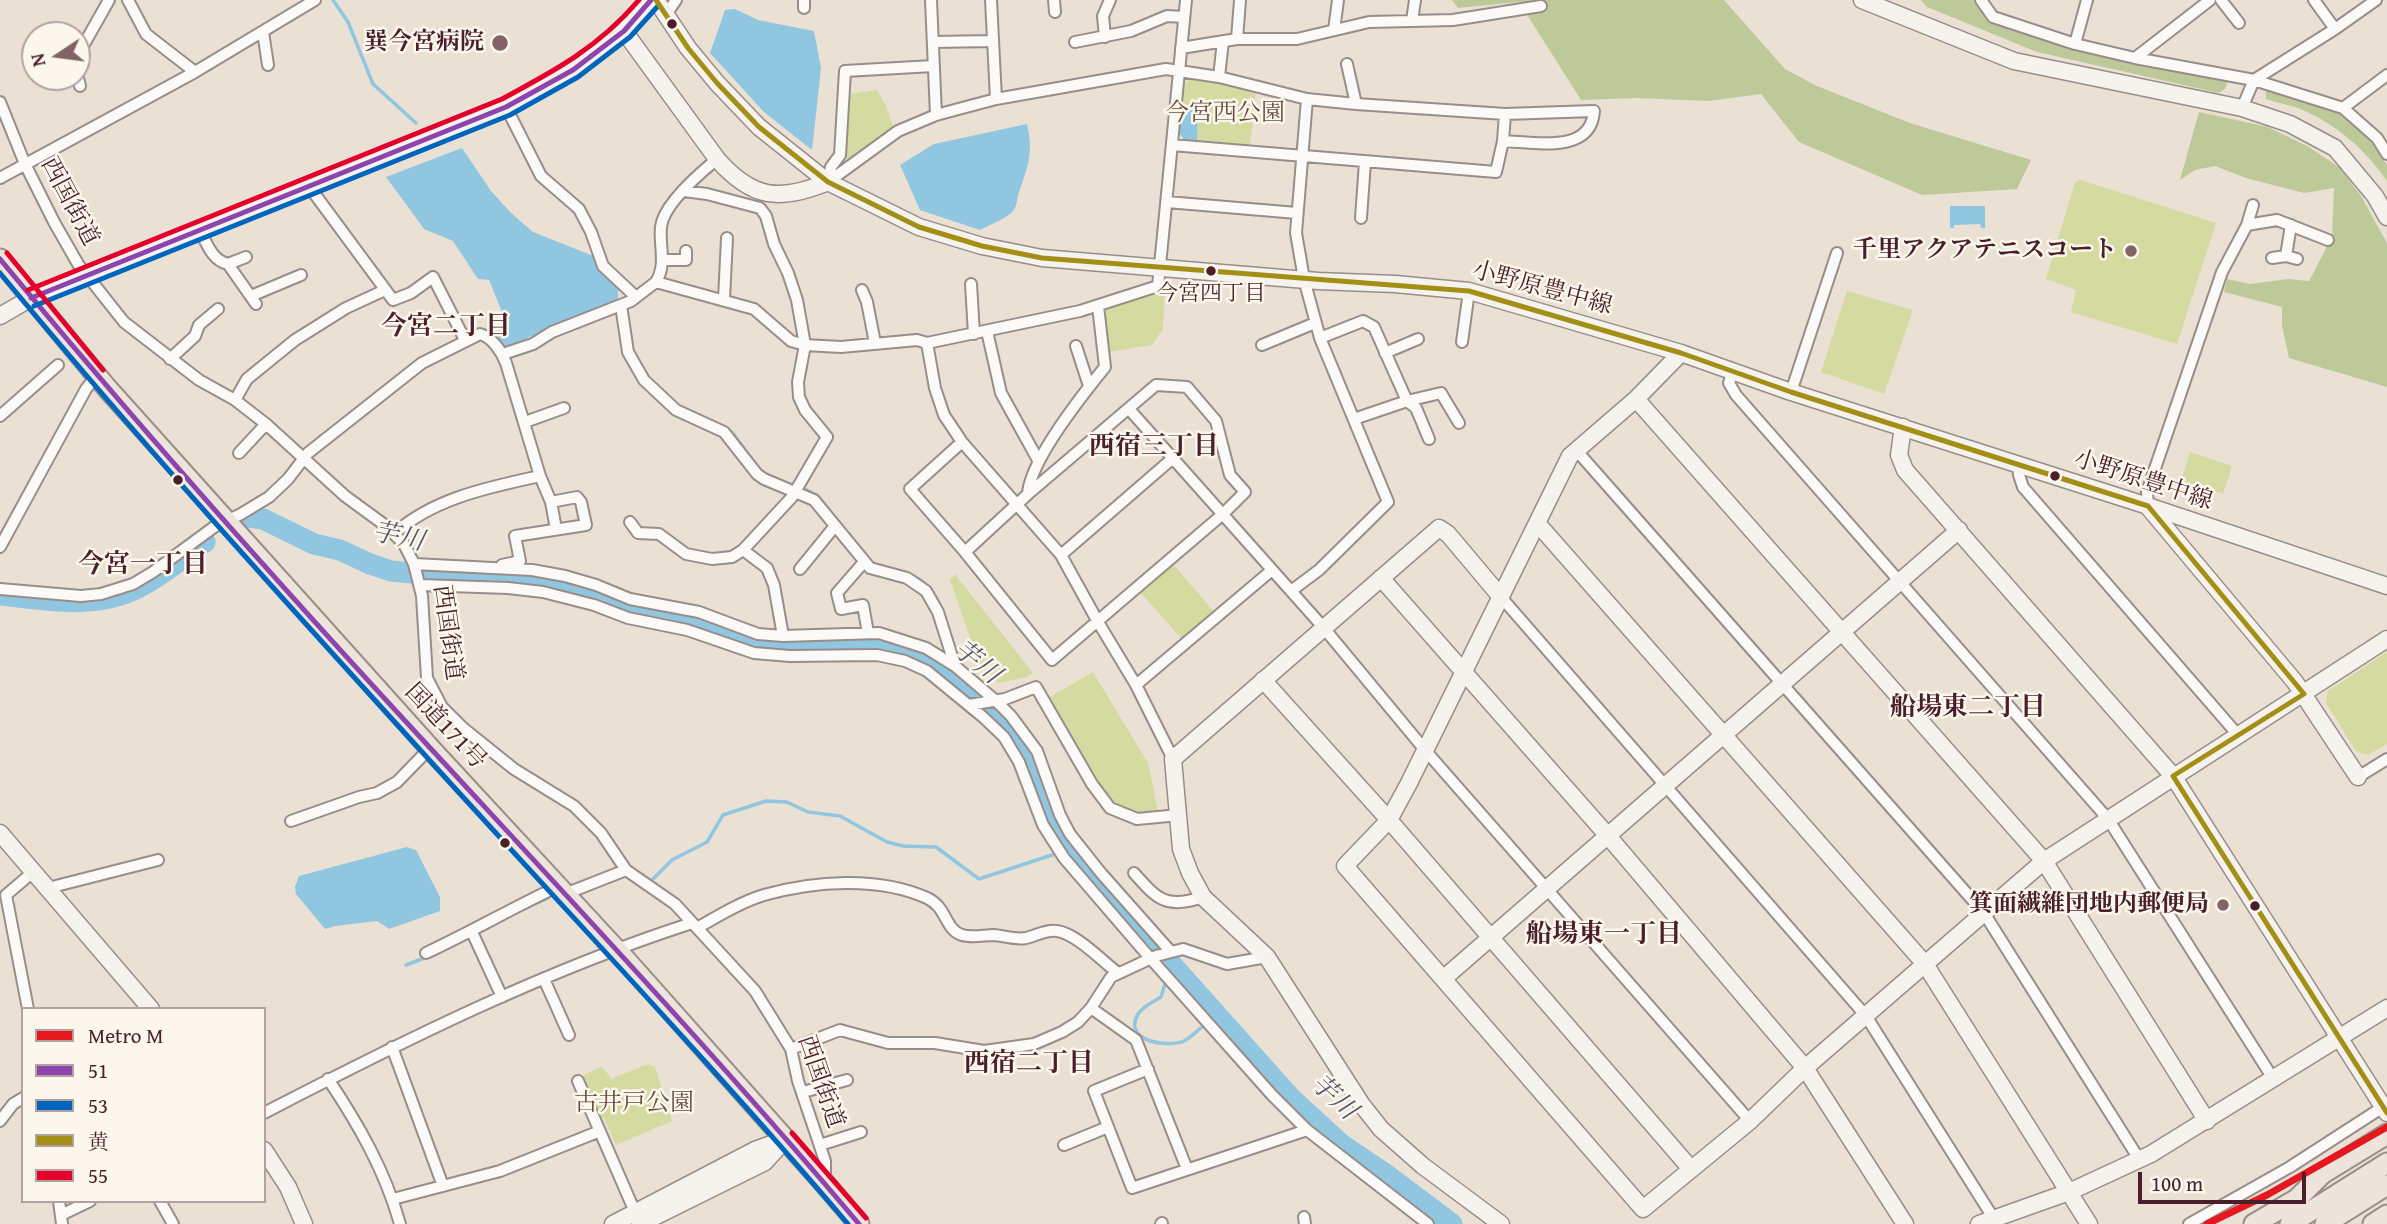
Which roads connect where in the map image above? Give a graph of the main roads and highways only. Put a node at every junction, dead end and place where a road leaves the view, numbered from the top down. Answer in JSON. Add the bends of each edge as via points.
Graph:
{"nodes":[{"id":1,"x":0,"y":259,"type":"edge"},
{"id":2,"x":2387,"y":1134,"type":"edge"},
{"id":3,"x":2387,"y":1163,"type":"edge"},
{"id":4,"x":2387,"y":1185,"type":"edge"},
{"id":5,"x":2387,"y":1215,"type":"edge"},
{"id":6,"x":857,"y":1224,"type":"edge"},
{"id":7,"x":2254,"y":1224,"type":"edge"},
{"id":8,"x":2290,"y":1224,"type":"edge"},
{"id":9,"x":2325,"y":1224,"type":"edge"},
{"id":10,"x":2373,"y":1224,"type":"edge"}],
"edges":[{"from":1,"to":6,"type":"highway","name":"国道171号","via":[[96,376],[615,948]]},
{"from":2,"to":7,"type":"highway"},
{"from":3,"to":8,"type":"highway"},
{"from":4,"to":9,"type":"highway"},
{"from":5,"to":10,"type":"highway"}]}
